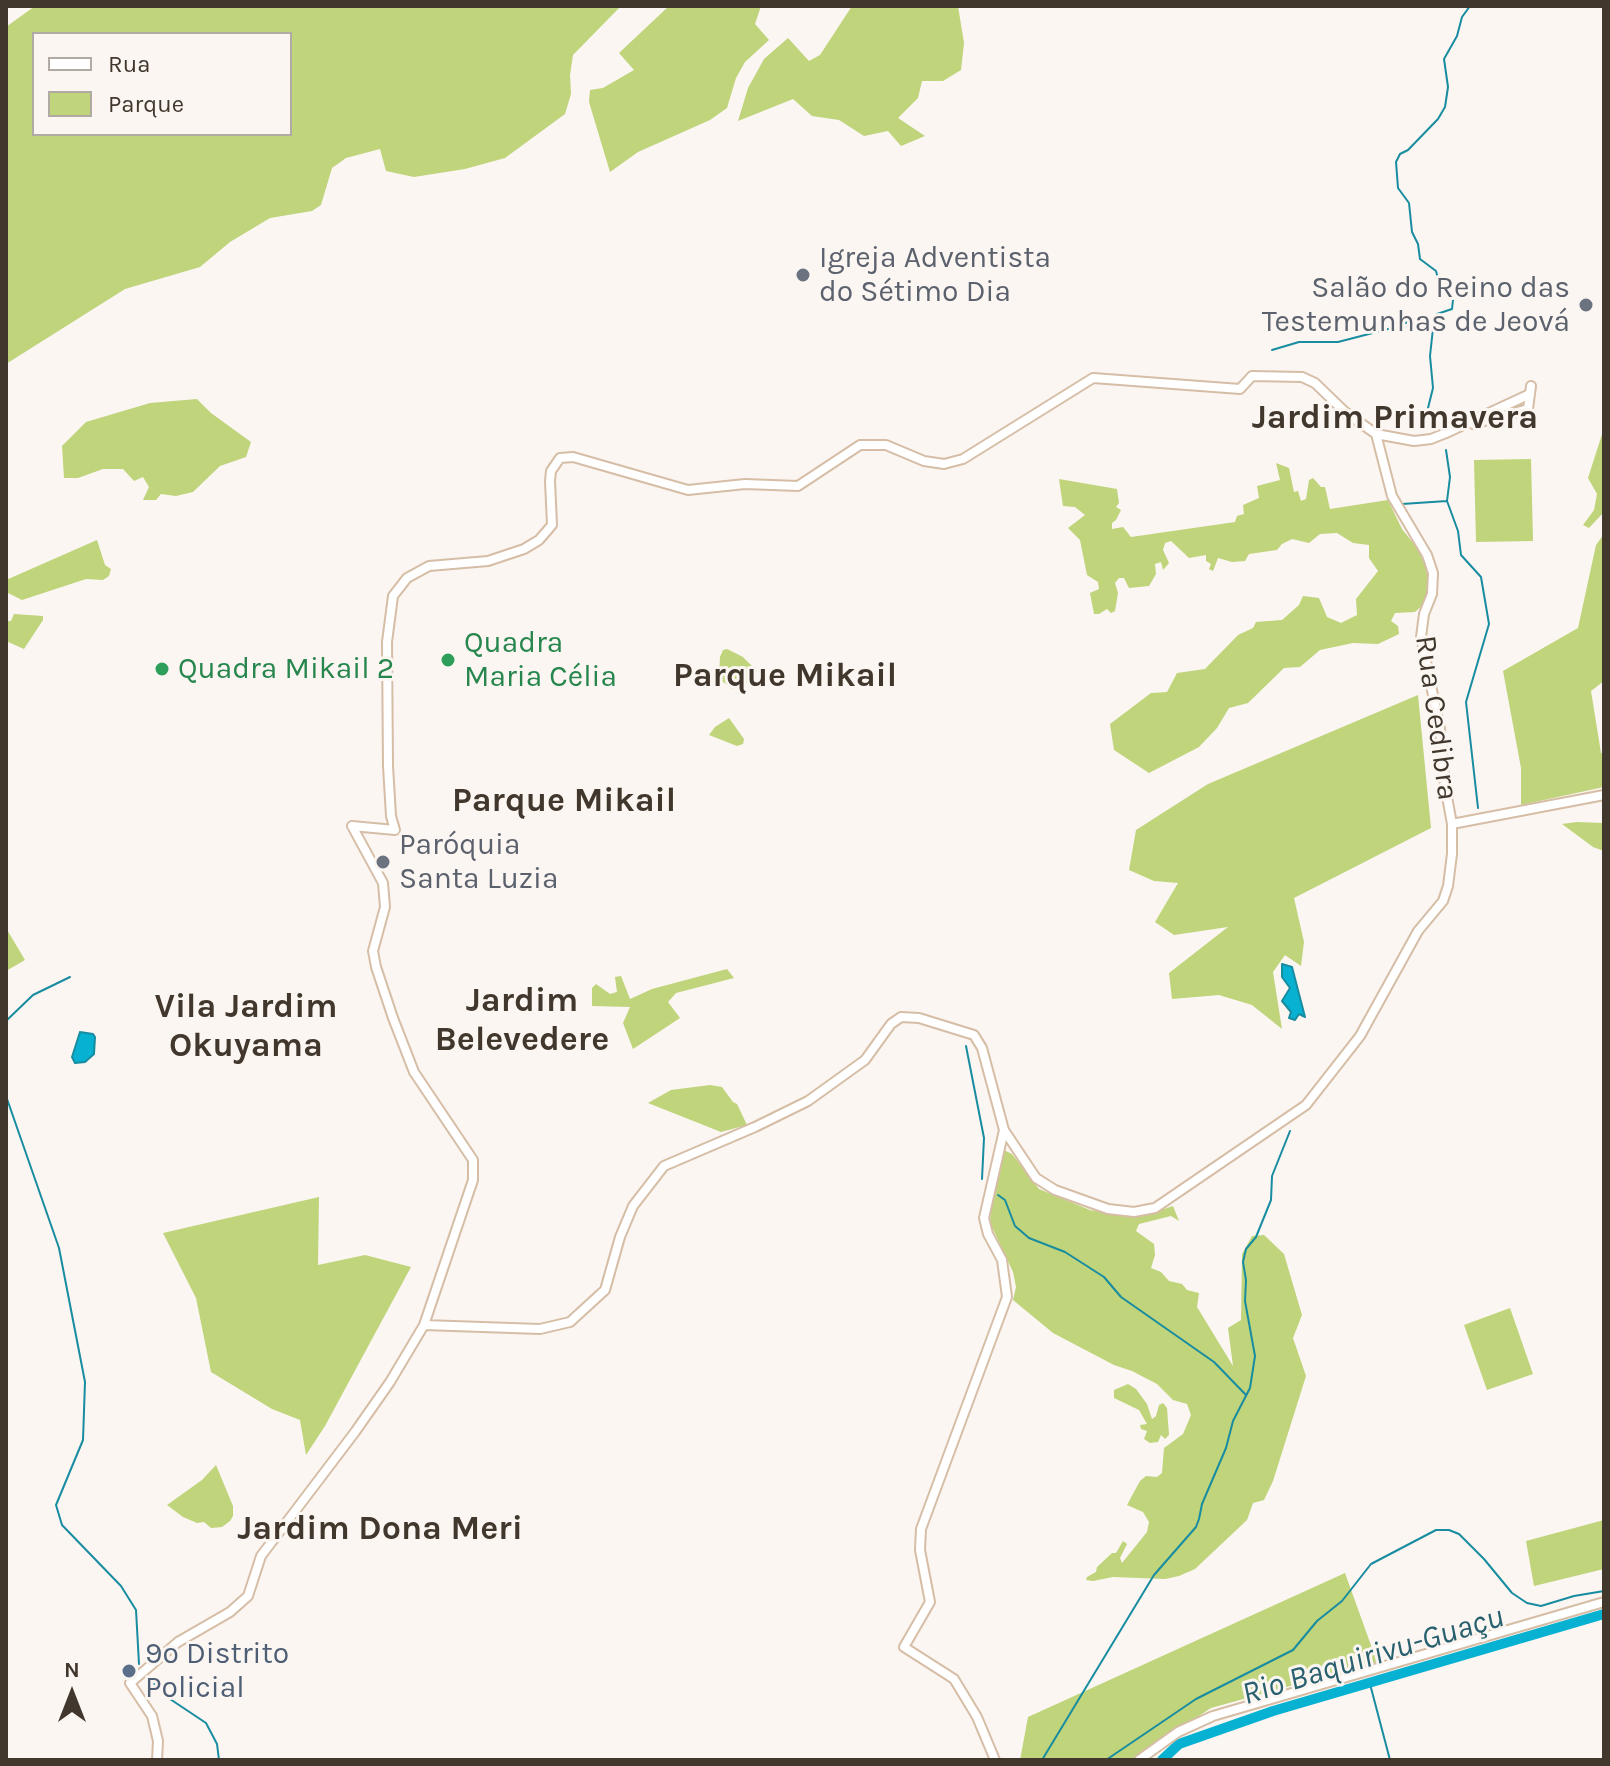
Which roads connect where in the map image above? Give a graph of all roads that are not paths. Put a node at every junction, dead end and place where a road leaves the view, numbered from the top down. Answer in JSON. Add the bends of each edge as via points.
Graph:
{"nodes":[{"id":1,"x":1530,"y":390,"type":"dead end"},
{"id":2,"x":1376,"y":434,"type":"junction"},
{"id":3,"x":1604,"y":795,"type":"edge"},
{"id":4,"x":1452,"y":824,"type":"junction"},
{"id":5,"x":386,"y":830,"type":"junction"},
{"id":6,"x":357,"y":837,"type":"junction"},
{"id":7,"x":1004,"y":1130,"type":"junction"},
{"id":8,"x":424,"y":1325,"type":"junction"},
{"id":9,"x":1604,"y":1602,"type":"edge"},
{"id":10,"x":157,"y":1760,"type":"edge"},
{"id":11,"x":995,"y":1760,"type":"edge"},
{"id":12,"x":1139,"y":1760,"type":"edge"}],
"edges":[{"from":1,"to":2,"type":"street","via":[[1431,439]]},
{"from":2,"to":4,"type":"street","name":"Rua Cedibra","via":[[1392,496],[1433,573],[1421,637]]},
{"from":2,"to":5,"type":"street","via":[[1308,379],[1252,376],[1240,389],[1093,378],[954,462],[924,461],[886,445],[860,445],[798,486],[756,483],[688,490],[573,457],[560,458],[551,471],[553,518],[547,532],[503,558],[429,566],[407,578],[391,600],[391,816]]},
{"from":3,"to":4,"type":"street"},
{"from":4,"to":7,"type":"street","name":"Rua Cedibra","via":[[1446,895],[1418,931],[1360,1036],[1306,1105],[1259,1140],[1173,1198],[1134,1212],[1108,1209],[1045,1185]]},
{"from":5,"to":6,"type":"street"},
{"from":5,"to":6,"type":"street","via":[[352,826]]},
{"from":6,"to":8,"type":"street","via":[[383,883],[385,907],[373,951],[393,1018],[414,1072],[473,1160],[470,1189]]},
{"from":7,"to":8,"type":"street","via":[[974,1035],[901,1017],[865,1060],[808,1101],[664,1166],[633,1206],[605,1290],[570,1322],[540,1329]]},
{"from":7,"to":11,"type":"street","via":[[984,1218],[1006,1271],[1007,1297],[919,1537],[930,1602],[904,1647],[954,1679]]},
{"from":8,"to":10,"type":"street","via":[[364,1421],[267,1546],[248,1596],[178,1642],[130,1683],[152,1716]]},
{"from":9,"to":12,"type":"street","via":[[1213,1716],[1178,1732]]}]}
